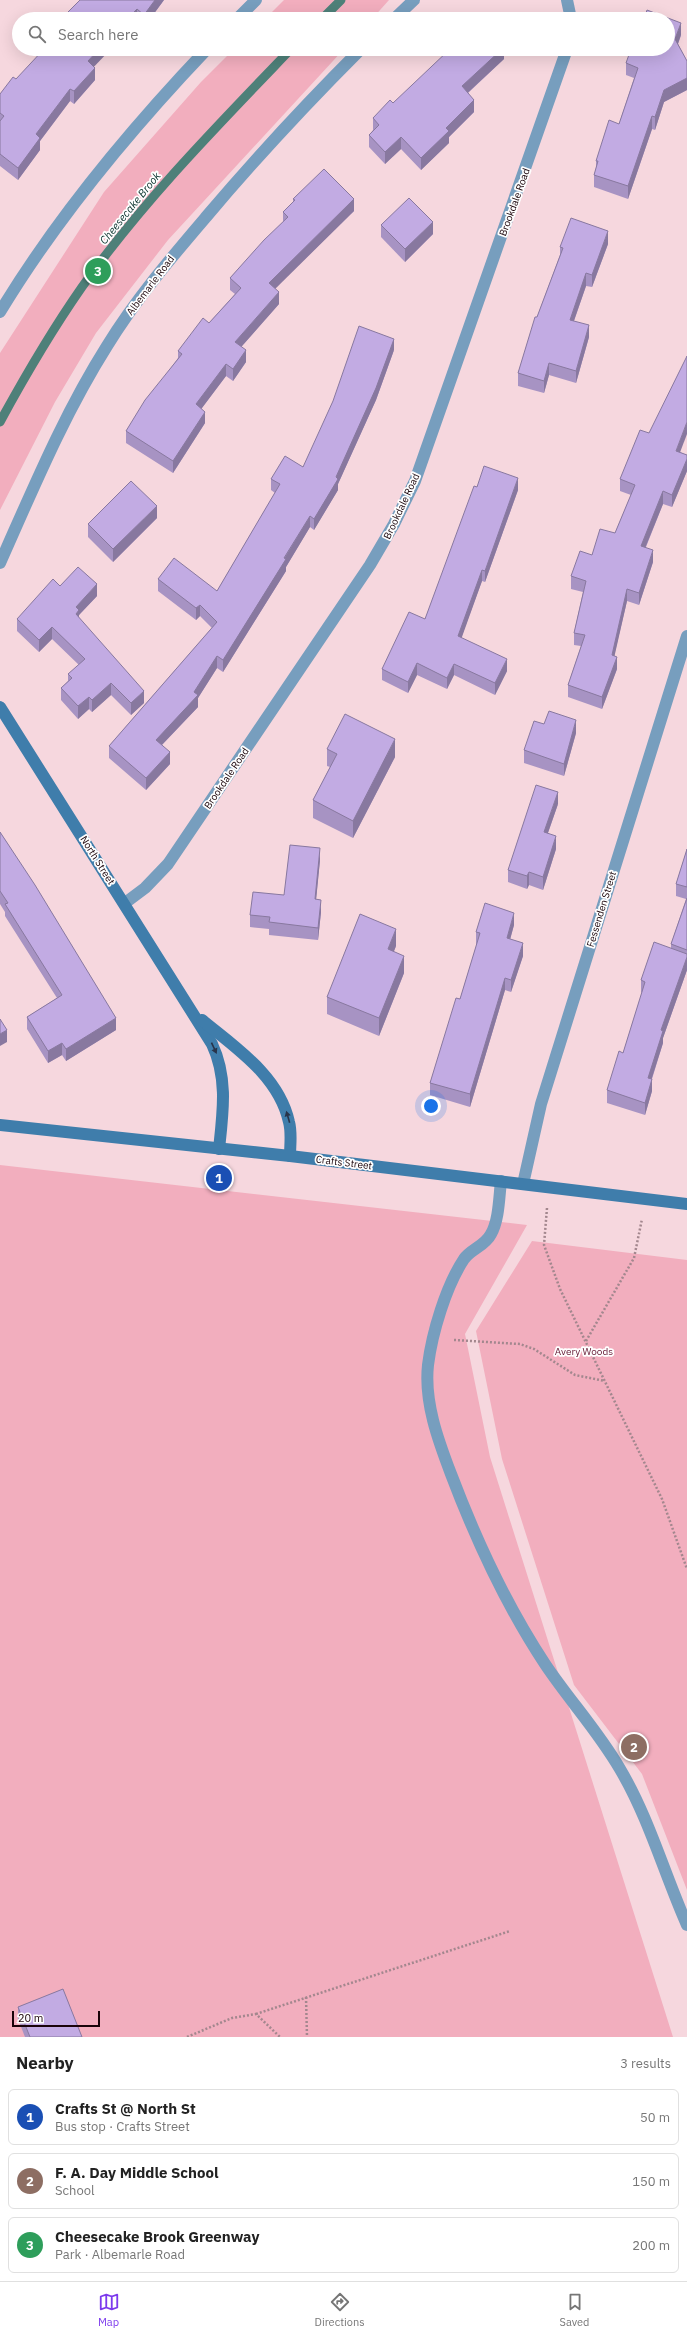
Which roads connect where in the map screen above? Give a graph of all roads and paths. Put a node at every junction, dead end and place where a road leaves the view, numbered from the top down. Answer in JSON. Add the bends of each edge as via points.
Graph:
{"nodes":[{"id":1,"x":256,"y":0,"type":"edge"},
{"id":2,"x":414,"y":0,"type":"edge"},
{"id":3,"x":567,"y":0,"type":"edge"},
{"id":4,"x":244,"y":12,"type":"edge"},
{"id":5,"x":401,"y":12,"type":"edge"},
{"id":6,"x":570,"y":12,"type":"edge"},
{"id":7,"x":201,"y":56,"type":"edge"},
{"id":8,"x":354,"y":56,"type":"edge"},
{"id":9,"x":565,"y":56,"type":"edge"},
{"id":10,"x":0,"y":312,"type":"edge"},
{"id":11,"x":0,"y":563,"type":"edge"},
{"id":12,"x":687,"y":636,"type":"edge"},
{"id":13,"x":0,"y":707,"type":"edge"},
{"id":14,"x":125,"y":903,"type":"junction"},
{"id":15,"x":195,"y":1014,"type":"junction"},
{"id":16,"x":0,"y":1125,"type":"edge"},
{"id":17,"x":219,"y":1149,"type":"junction"},
{"id":18,"x":290,"y":1156,"type":"junction"},
{"id":19,"x":500,"y":1181,"type":"junction"},
{"id":20,"x":523,"y":1184,"type":"junction"},
{"id":21,"x":548,"y":1187,"type":"junction"},
{"id":22,"x":646,"y":1199,"type":"junction"},
{"id":23,"x":687,"y":1204,"type":"edge"},
{"id":24,"x":434,"y":1337,"type":"junction"},
{"id":25,"x":586,"y":1341,"type":"junction"},
{"id":26,"x":606,"y":1381,"type":"junction"},
{"id":27,"x":687,"y":1568,"type":"edge"},
{"id":28,"x":687,"y":1925,"type":"edge"},
{"id":29,"x":510,"y":1931,"type":"dead end"},
{"id":30,"x":306,"y":1997,"type":"junction"},
{"id":31,"x":256,"y":2014,"type":"junction"},
{"id":32,"x":187,"y":2037,"type":"edge"},
{"id":33,"x":280,"y":2037,"type":"edge"},
{"id":34,"x":307,"y":2037,"type":"edge"}],
"edges":[{"from":1,"to":4,"type":"street"},
{"from":2,"to":5,"type":"street"},
{"from":3,"to":6,"type":"street"},
{"from":7,"to":10,"type":"street","via":[[149,112],[93,180],[41,247]]},
{"from":8,"to":11,"type":"street","name":"Albemarle Road","via":[[239,178],[172,257],[124,320],[64,422]]},
{"from":9,"to":14,"type":"street","name":"Brookdale Road","via":[[417,473],[394,524],[370,565],[168,864],[145,888]]},
{"from":12,"to":20,"type":"street","name":"Fessenden Street","via":[[541,1104]]},
{"from":13,"to":14,"type":"main road","name":"North Street"},
{"from":14,"to":15,"type":"main road","name":"North Street"},
{"from":15,"to":17,"type":"main road","name":"North Street","one_way":true,"via":[[212,1044],[222,1070],[223,1107]]},
{"from":18,"to":15,"type":"main road","name":"North Street","one_way":true,"via":[[290,1123],[274,1088],[244,1054]]},
{"from":16,"to":17,"type":"main road","name":"Crafts Street"},
{"from":17,"to":18,"type":"main road","name":"Crafts Street"},
{"from":18,"to":19,"type":"main road","name":"Crafts Street"},
{"from":19,"to":20,"type":"main road","name":"Crafts Street"},
{"from":19,"to":24,"type":"street","via":[[491,1235],[461,1264],[446,1298]]},
{"from":20,"to":21,"type":"main road","name":"Crafts Street"},
{"from":21,"to":22,"type":"main road","name":"Crafts Street"},
{"from":21,"to":25,"type":"path","via":[[544,1245],[560,1289]]},
{"from":22,"to":23,"type":"main road","name":"Crafts Street"},
{"from":22,"to":25,"type":"path","via":[[634,1258]]},
{"from":24,"to":26,"type":"path","via":[[520,1344],[534,1348],[575,1375]]},
{"from":24,"to":28,"type":"street","via":[[428,1372],[431,1408],[442,1449],[470,1524],[529,1640],[620,1770],[653,1837]]},
{"from":25,"to":26,"type":"path"},
{"from":26,"to":27,"type":"path","via":[[662,1499]]},
{"from":29,"to":30,"type":"path"},
{"from":30,"to":31,"type":"path"},
{"from":30,"to":34,"type":"path"},
{"from":31,"to":32,"type":"path","via":[[232,2018]]},
{"from":31,"to":33,"type":"path"}]}
